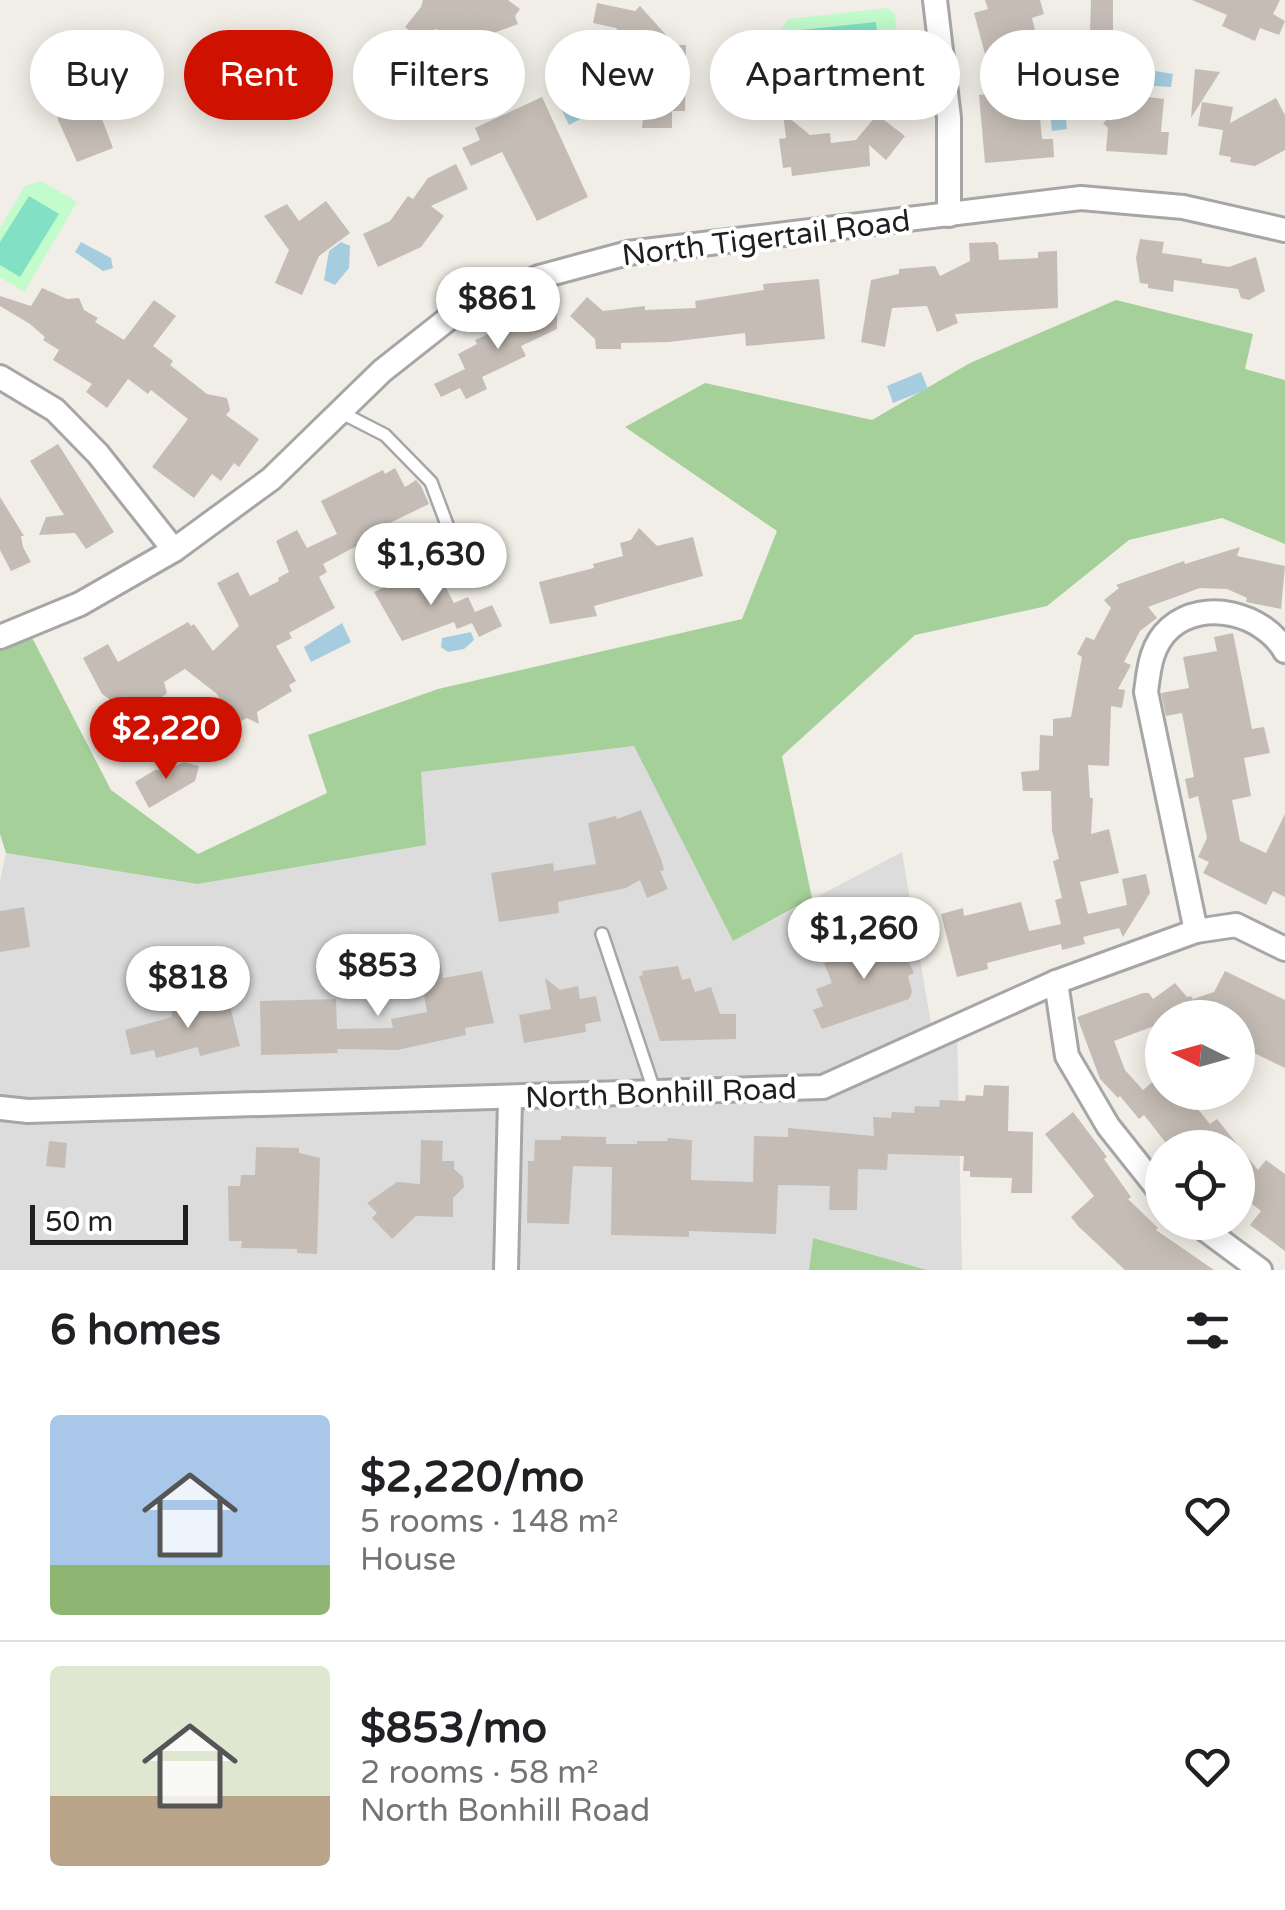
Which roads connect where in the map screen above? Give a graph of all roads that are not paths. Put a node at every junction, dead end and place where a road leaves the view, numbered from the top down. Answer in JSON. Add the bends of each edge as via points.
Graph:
{"nodes":[{"id":1,"x":935,"y":0,"type":"edge"},
{"id":2,"x":949,"y":215,"type":"junction"},
{"id":3,"x":1285,"y":230,"type":"edge"},
{"id":4,"x":0,"y":377,"type":"edge"},
{"id":5,"x":340,"y":412,"type":"junction"},
{"id":6,"x":174,"y":550,"type":"junction"},
{"id":7,"x":458,"y":554,"type":"dead end"},
{"id":8,"x":0,"y":637,"type":"edge"},
{"id":9,"x":1285,"y":651,"type":"edge"},
{"id":10,"x":1196,"y":931,"type":"junction"},
{"id":11,"x":602,"y":934,"type":"dead end"},
{"id":12,"x":1285,"y":949,"type":"edge"},
{"id":13,"x":1056,"y":982,"type":"junction"},
{"id":14,"x":654,"y":1093,"type":"junction"},
{"id":15,"x":510,"y":1098,"type":"junction"},
{"id":16,"x":0,"y":1108,"type":"edge"},
{"id":17,"x":1145,"y":1173,"type":"edge"},
{"id":18,"x":1219,"y":1240,"type":"edge"},
{"id":19,"x":506,"y":1270,"type":"edge"},
{"id":20,"x":1260,"y":1270,"type":"edge"}],
"edges":[{"from":1,"to":2,"type":"street","via":[[949,118]]},
{"from":2,"to":3,"type":"street","name":"North Tigertail Road","via":[[1081,198],[1182,207]]},
{"from":2,"to":5,"type":"street","name":"North Tigertail Road","via":[[628,253],[540,277],[453,315]]},
{"from":4,"to":6,"type":"street","via":[[55,410]]},
{"from":5,"to":6,"type":"street","name":"North Tigertail Road","via":[[271,479]]},
{"from":5,"to":7,"type":"lane","via":[[384,436],[431,482]]},
{"from":6,"to":8,"type":"street","name":"North Tigertail Road","via":[[80,604]]},
{"from":9,"to":10,"type":"street","via":[[1249,618],[1205,612],[1171,627],[1150,657],[1146,692]]},
{"from":10,"to":12,"type":"street","name":"North Bonhill Road","via":[[1236,925]]},
{"from":10,"to":13,"type":"street","name":"North Bonhill Road"},
{"from":11,"to":14,"type":"lane"},
{"from":13,"to":14,"type":"street","name":"North Bonhill Road","via":[[824,1087]]},
{"from":13,"to":17,"type":"street","via":[[1066,1056]]},
{"from":14,"to":15,"type":"street","name":"North Bonhill Road"},
{"from":15,"to":16,"type":"street","name":"North Bonhill Road"},
{"from":15,"to":19,"type":"street"},
{"from":18,"to":20,"type":"street"}]}
